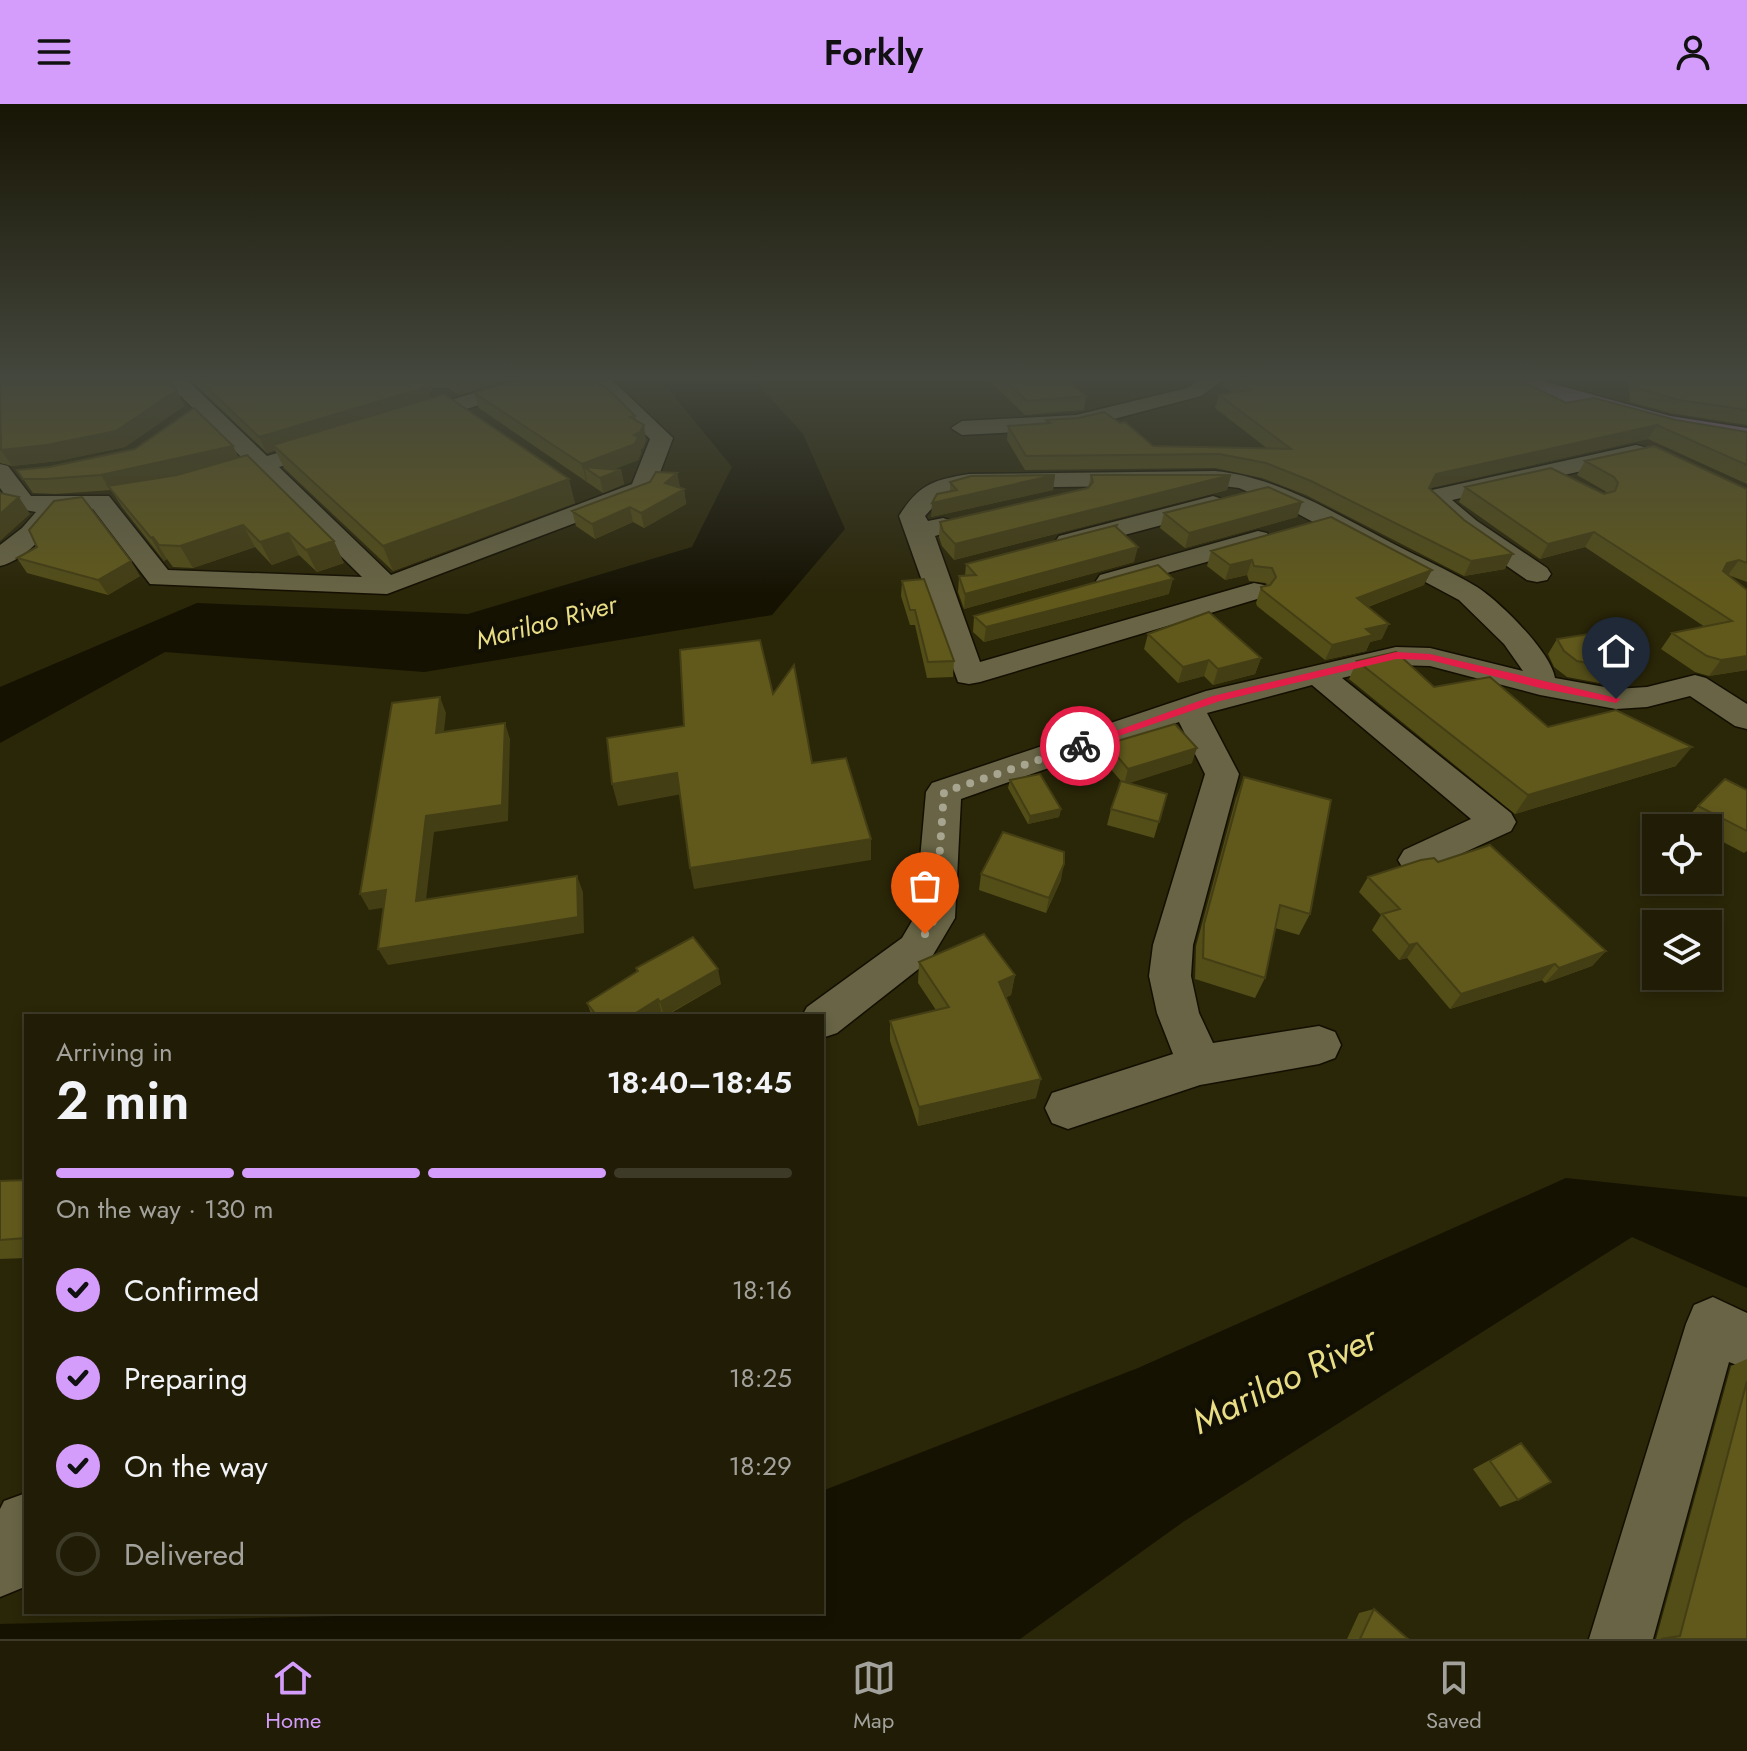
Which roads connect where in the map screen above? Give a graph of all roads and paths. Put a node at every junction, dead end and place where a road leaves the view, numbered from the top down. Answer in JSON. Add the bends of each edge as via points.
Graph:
{"nodes":[{"id":1,"x":247,"y":451,"type":"edge"},
{"id":2,"x":311,"y":451,"type":"edge"},
{"id":3,"x":657,"y":451,"type":"edge"},
{"id":4,"x":1657,"y":451,"type":"edge"},
{"id":5,"x":263,"y":466,"type":"junction"},
{"id":6,"x":1545,"y":470,"type":"junction"},
{"id":7,"x":2,"y":474,"type":"edge"},
{"id":8,"x":32,"y":474,"type":"edge"},
{"id":9,"x":1145,"y":478,"type":"junction"},
{"id":10,"x":188,"y":487,"type":"edge"},
{"id":11,"x":576,"y":490,"type":"dead end"},
{"id":12,"x":1266,"y":490,"type":"junction"},
{"id":13,"x":1582,"y":492,"type":"edge"},
{"id":14,"x":130,"y":496,"type":"edge"},
{"id":15,"x":100,"y":501,"type":"junction"},
{"id":16,"x":600,"y":505,"type":"junction"},
{"id":17,"x":54,"y":506,"type":"junction"},
{"id":18,"x":1025,"y":507,"type":"edge"},
{"id":19,"x":1329,"y":520,"type":"junction"},
{"id":20,"x":965,"y":521,"type":"edge"},
{"id":21,"x":920,"y":531,"type":"junction"},
{"id":22,"x":1038,"y":550,"type":"edge"},
{"id":23,"x":0,"y":558,"type":"edge"},
{"id":24,"x":966,"y":568,"type":"edge"},
{"id":25,"x":937,"y":575,"type":"junction"},
{"id":26,"x":387,"y":586,"type":"junction"},
{"id":27,"x":1088,"y":587,"type":"edge"},
{"id":28,"x":1254,"y":591,"type":"dead end"},
{"id":29,"x":1469,"y":594,"type":"junction"},
{"id":30,"x":983,"y":617,"type":"edge"},
{"id":31,"x":953,"y":625,"type":"junction"},
{"id":32,"x":1316,"y":673,"type":"junction"},
{"id":33,"x":1540,"y":685,"type":"junction"},
{"id":34,"x":1188,"y":708,"type":"junction"},
{"id":35,"x":1747,"y":719,"type":"edge"},
{"id":36,"x":1417,"y":860,"type":"edge"},
{"id":37,"x":824,"y":1018,"type":"edge"},
{"id":38,"x":1319,"y":1045,"type":"dead end"},
{"id":39,"x":1200,"y":1065,"type":"junction"},
{"id":40,"x":1068,"y":1108,"type":"dead end"},
{"id":41,"x":1747,"y":1342,"type":"edge"},
{"id":42,"x":24,"y":1526,"type":"edge"},
{"id":43,"x":0,"y":1566,"type":"edge"},
{"id":44,"x":1621,"y":1639,"type":"edge"}],
"edges":[{"from":1,"to":5,"type":"street"},
{"from":2,"to":5,"type":"street"},
{"from":3,"to":16,"type":"street","via":[[643,489]]},
{"from":4,"to":6,"type":"street"},
{"from":5,"to":10,"type":"street"},
{"from":5,"to":26,"type":"street"},
{"from":6,"to":13,"type":"street"},
{"from":6,"to":29,"type":"street","via":[[1437,500],[1537,574]]},
{"from":7,"to":8,"type":"street"},
{"from":7,"to":17,"type":"street","via":[[23,503]]},
{"from":9,"to":12,"type":"street","via":[[1215,478]]},
{"from":9,"to":18,"type":"street"},
{"from":9,"to":21,"type":"street","via":[[969,481],[935,487],[912,516]]},
{"from":11,"to":16,"type":"street"},
{"from":12,"to":19,"type":"street"},
{"from":12,"to":22,"type":"street"},
{"from":14,"to":15,"type":"street"},
{"from":15,"to":17,"type":"street"},
{"from":15,"to":26,"type":"street","via":[[160,578]]},
{"from":16,"to":26,"type":"street"},
{"from":17,"to":23,"type":"street","via":[[31,534]]},
{"from":19,"to":27,"type":"street"},
{"from":19,"to":29,"type":"street"},
{"from":20,"to":21,"type":"street"},
{"from":21,"to":25,"type":"street"},
{"from":24,"to":25,"type":"street"},
{"from":25,"to":31,"type":"street"},
{"from":28,"to":31,"type":"street","via":[[969,675]]},
{"from":29,"to":33,"type":"street","via":[[1531,657]]},
{"from":30,"to":31,"type":"street"},
{"from":32,"to":33,"type":"street","via":[[1396,656],[1430,657]]},
{"from":32,"to":34,"type":"street"},
{"from":32,"to":36,"type":"street","via":[[1498,822]]},
{"from":33,"to":35,"type":"street","via":[[1616,699],[1695,685]]},
{"from":34,"to":37,"type":"street","via":[[944,792],[935,918],[916,949]]},
{"from":34,"to":39,"type":"street","via":[[1222,774],[1173,945],[1170,976],[1178,1013]]},
{"from":38,"to":39,"type":"street"},
{"from":39,"to":40,"type":"street"},
{"from":41,"to":44,"type":"street","via":[[1713,1324]]},
{"from":42,"to":43,"type":"street"}]}
